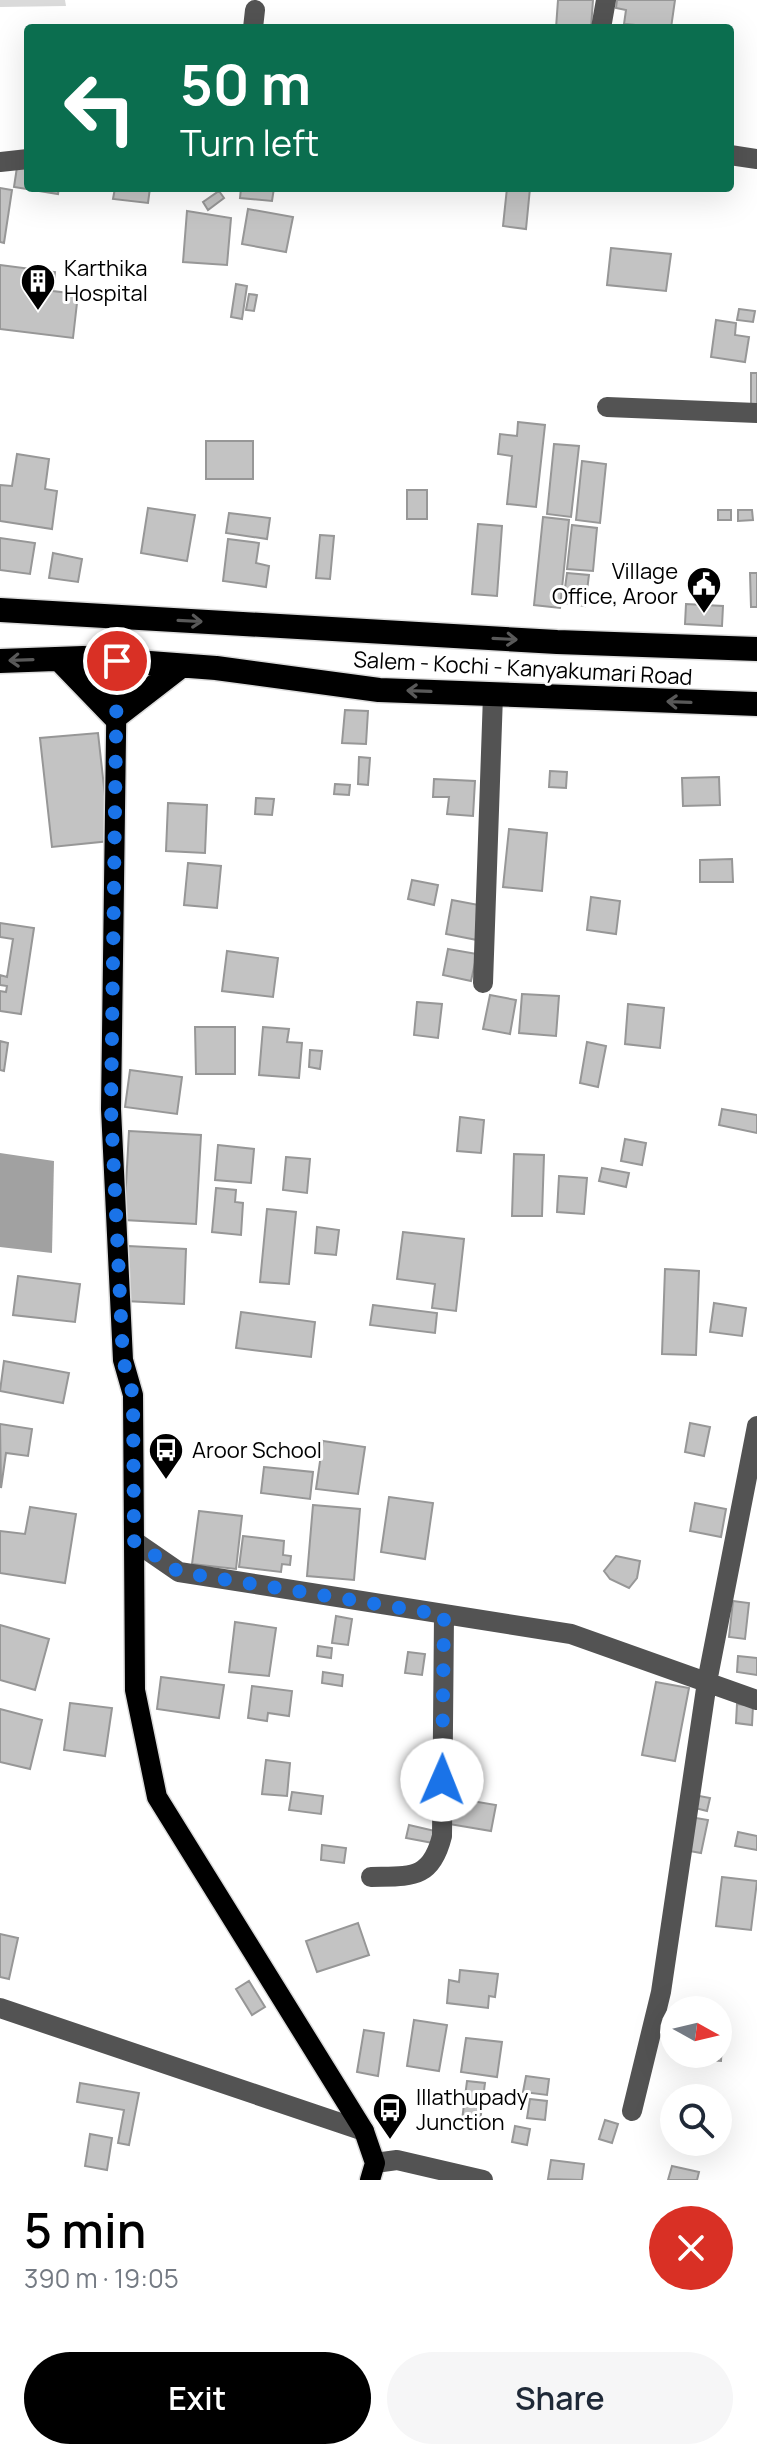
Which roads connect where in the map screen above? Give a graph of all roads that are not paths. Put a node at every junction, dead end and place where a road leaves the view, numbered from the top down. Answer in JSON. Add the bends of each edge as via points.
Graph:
{"nodes":[{"id":1,"x":606,"y":0,"type":"edge"},
{"id":2,"x":602,"y":24,"type":"edge"},
{"id":3,"x":734,"y":156,"type":"edge"},
{"id":4,"x":24,"y":159,"type":"edge"},
{"id":5,"x":757,"y":159,"type":"edge"},
{"id":6,"x":0,"y":162,"type":"edge"},
{"id":7,"x":607,"y":407,"type":"dead end"},
{"id":8,"x":757,"y":413,"type":"edge"},
{"id":9,"x":0,"y":610,"type":"edge"},
{"id":10,"x":757,"y":649,"type":"edge"},
{"id":11,"x":59,"y":659,"type":"junction"},
{"id":12,"x":0,"y":661,"type":"edge"},
{"id":13,"x":117,"y":661,"type":"junction"},
{"id":14,"x":181,"y":666,"type":"junction"},
{"id":15,"x":493,"y":695,"type":"junction"},
{"id":16,"x":757,"y":704,"type":"edge"},
{"id":17,"x":115,"y":717,"type":"junction"},
{"id":18,"x":483,"y":983,"type":"dead end"},
{"id":19,"x":757,"y":1426,"type":"edge"},
{"id":20,"x":134,"y":1541,"type":"junction"},
{"id":21,"x":444,"y":1615,"type":"junction"},
{"id":22,"x":707,"y":1682,"type":"junction"},
{"id":23,"x":757,"y":1700,"type":"edge"},
{"id":24,"x":371,"y":1877,"type":"dead end"},
{"id":25,"x":0,"y":2008,"type":"edge"},
{"id":26,"x":632,"y":2111,"type":"dead end"},
{"id":27,"x":364,"y":2131,"type":"junction"},
{"id":28,"x":372,"y":2172,"type":"edge"},
{"id":29,"x":483,"y":2180,"type":"edge"}],
"edges":[{"from":1,"to":2,"type":"street"},
{"from":3,"to":5,"type":"street"},
{"from":4,"to":6,"type":"street"},
{"from":7,"to":8,"type":"street"},
{"from":9,"to":10,"type":"highway","name":"Salem - Kochi - Kanyakumari Road","one_way":true},
{"from":11,"to":12,"type":"highway","name":"Salem - Kochi - Kanyakumari Road","one_way":true},
{"from":11,"to":13,"type":"highway","name":"Salem - Kochi - Kanyakumari Road"},
{"from":11,"to":17,"type":"highway"},
{"from":13,"to":14,"type":"highway","name":"Salem - Kochi - Kanyakumari Road"},
{"from":13,"to":17,"type":"main road"},
{"from":15,"to":14,"type":"highway","name":"Salem - Kochi - Kanyakumari Road","one_way":true,"via":[[379,690]]},
{"from":14,"to":17,"type":"highway"},
{"from":16,"to":15,"type":"highway","name":"Salem - Kochi - Kanyakumari Road","one_way":true},
{"from":15,"to":18,"type":"street"},
{"from":17,"to":20,"type":"main road","via":[[111,1109],[123,1360],[133,1395]]},
{"from":19,"to":22,"type":"street"},
{"from":20,"to":21,"type":"street","via":[[179,1572]]},
{"from":20,"to":27,"type":"main road","via":[[135,1690],[157,1797]]},
{"from":21,"to":22,"type":"street","via":[[571,1634]]},
{"from":21,"to":24,"type":"street","via":[[442,1836],[437,1858],[419,1875]]},
{"from":22,"to":23,"type":"street"},
{"from":22,"to":26,"type":"street","via":[[661,1992]]},
{"from":25,"to":27,"type":"street"},
{"from":27,"to":28,"type":"main road"},
{"from":28,"to":29,"type":"street","via":[[397,2160]]}]}
